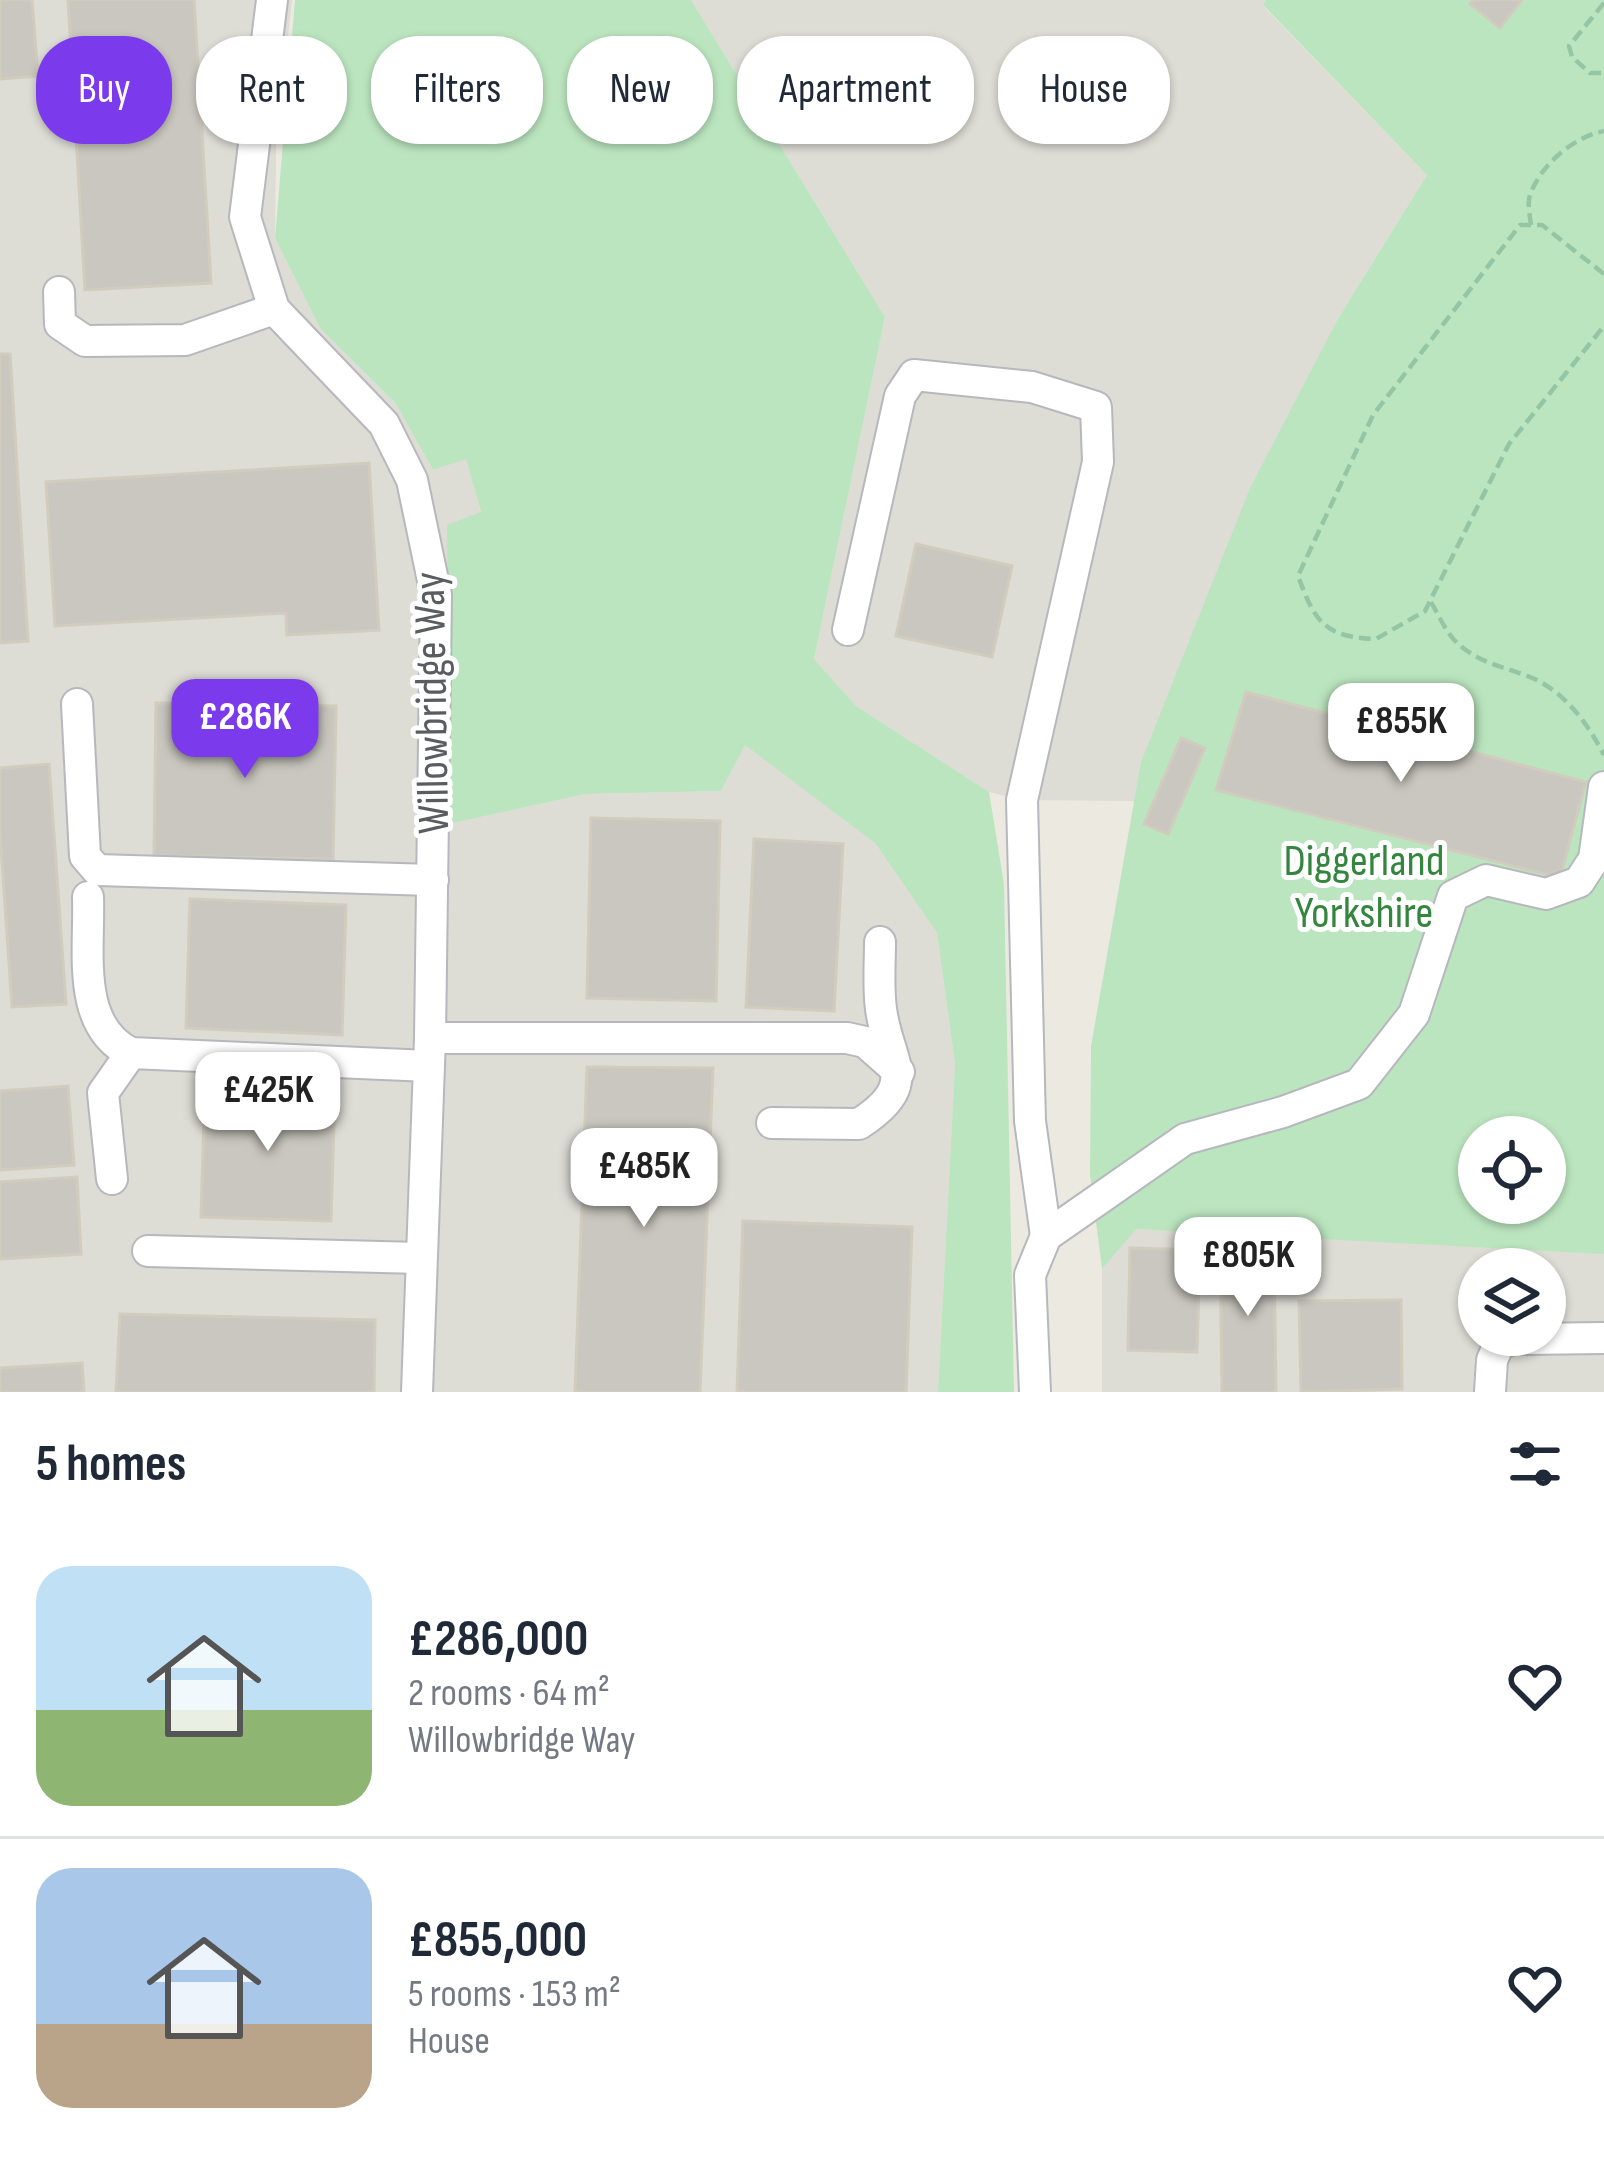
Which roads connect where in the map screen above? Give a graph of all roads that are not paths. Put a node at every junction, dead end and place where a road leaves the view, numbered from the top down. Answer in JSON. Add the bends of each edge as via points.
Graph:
{"nodes":[{"id":1,"x":272,"y":0,"type":"edge"},
{"id":2,"x":59,"y":292,"type":"dead end"},
{"id":3,"x":274,"y":309,"type":"junction"},
{"id":4,"x":848,"y":629,"type":"dead end"},
{"id":5,"x":77,"y":704,"type":"dead end"},
{"id":6,"x":1604,"y":787,"type":"edge"},
{"id":7,"x":433,"y":880,"type":"junction"},
{"id":8,"x":88,"y":897,"type":"dead end"},
{"id":9,"x":880,"y":942,"type":"dead end"},
{"id":10,"x":430,"y":1052,"type":"junction"},
{"id":11,"x":131,"y":1054,"type":"junction"},
{"id":12,"x":898,"y":1072,"type":"junction"},
{"id":13,"x":772,"y":1123,"type":"dead end"},
{"id":14,"x":112,"y":1179,"type":"dead end"},
{"id":15,"x":1046,"y":1236,"type":"junction"},
{"id":16,"x":148,"y":1251,"type":"dead end"},
{"id":17,"x":420,"y":1258,"type":"junction"},
{"id":18,"x":1604,"y":1338,"type":"edge"},
{"id":19,"x":417,"y":1392,"type":"edge"},
{"id":20,"x":1035,"y":1392,"type":"edge"},
{"id":21,"x":1490,"y":1392,"type":"edge"}],
"edges":[{"from":1,"to":3,"type":"street","name":"Willowbridge Way","via":[[245,218]]},
{"from":2,"to":3,"type":"street","via":[[61,324],[85,341],[185,340]]},
{"from":3,"to":7,"type":"street","name":"Willowbridge Way","via":[[384,424],[412,480],[436,595]]},
{"from":4,"to":15,"type":"street","via":[[900,396],[914,375],[1032,387],[1096,407],[1098,462],[1022,800],[1030,1121]]},
{"from":5,"to":7,"type":"street","via":[[85,856],[97,870]]},
{"from":6,"to":15,"type":"street","via":[[1594,859],[1580,882],[1546,894],[1486,880],[1453,896],[1414,1014],[1359,1084],[1185,1139]]},
{"from":7,"to":10,"type":"street","name":"Willowbridge Way"},
{"from":8,"to":11,"type":"street","via":[[92,1007],[101,1031]]},
{"from":9,"to":12,"type":"street","via":[[881,1008]]},
{"from":10,"to":11,"type":"street"},
{"from":10,"to":12,"type":"street","via":[[847,1038],[865,1042]]},
{"from":10,"to":17,"type":"street","name":"Willowbridge Way"},
{"from":11,"to":14,"type":"street","via":[[104,1094]]},
{"from":12,"to":13,"type":"street","via":[[887,1101],[859,1124]]},
{"from":15,"to":20,"type":"street","via":[[1030,1275]]},
{"from":16,"to":17,"type":"street"},
{"from":17,"to":19,"type":"street","name":"Willowbridge Way"},
{"from":18,"to":21,"type":"street","via":[[1499,1344]]}]}
